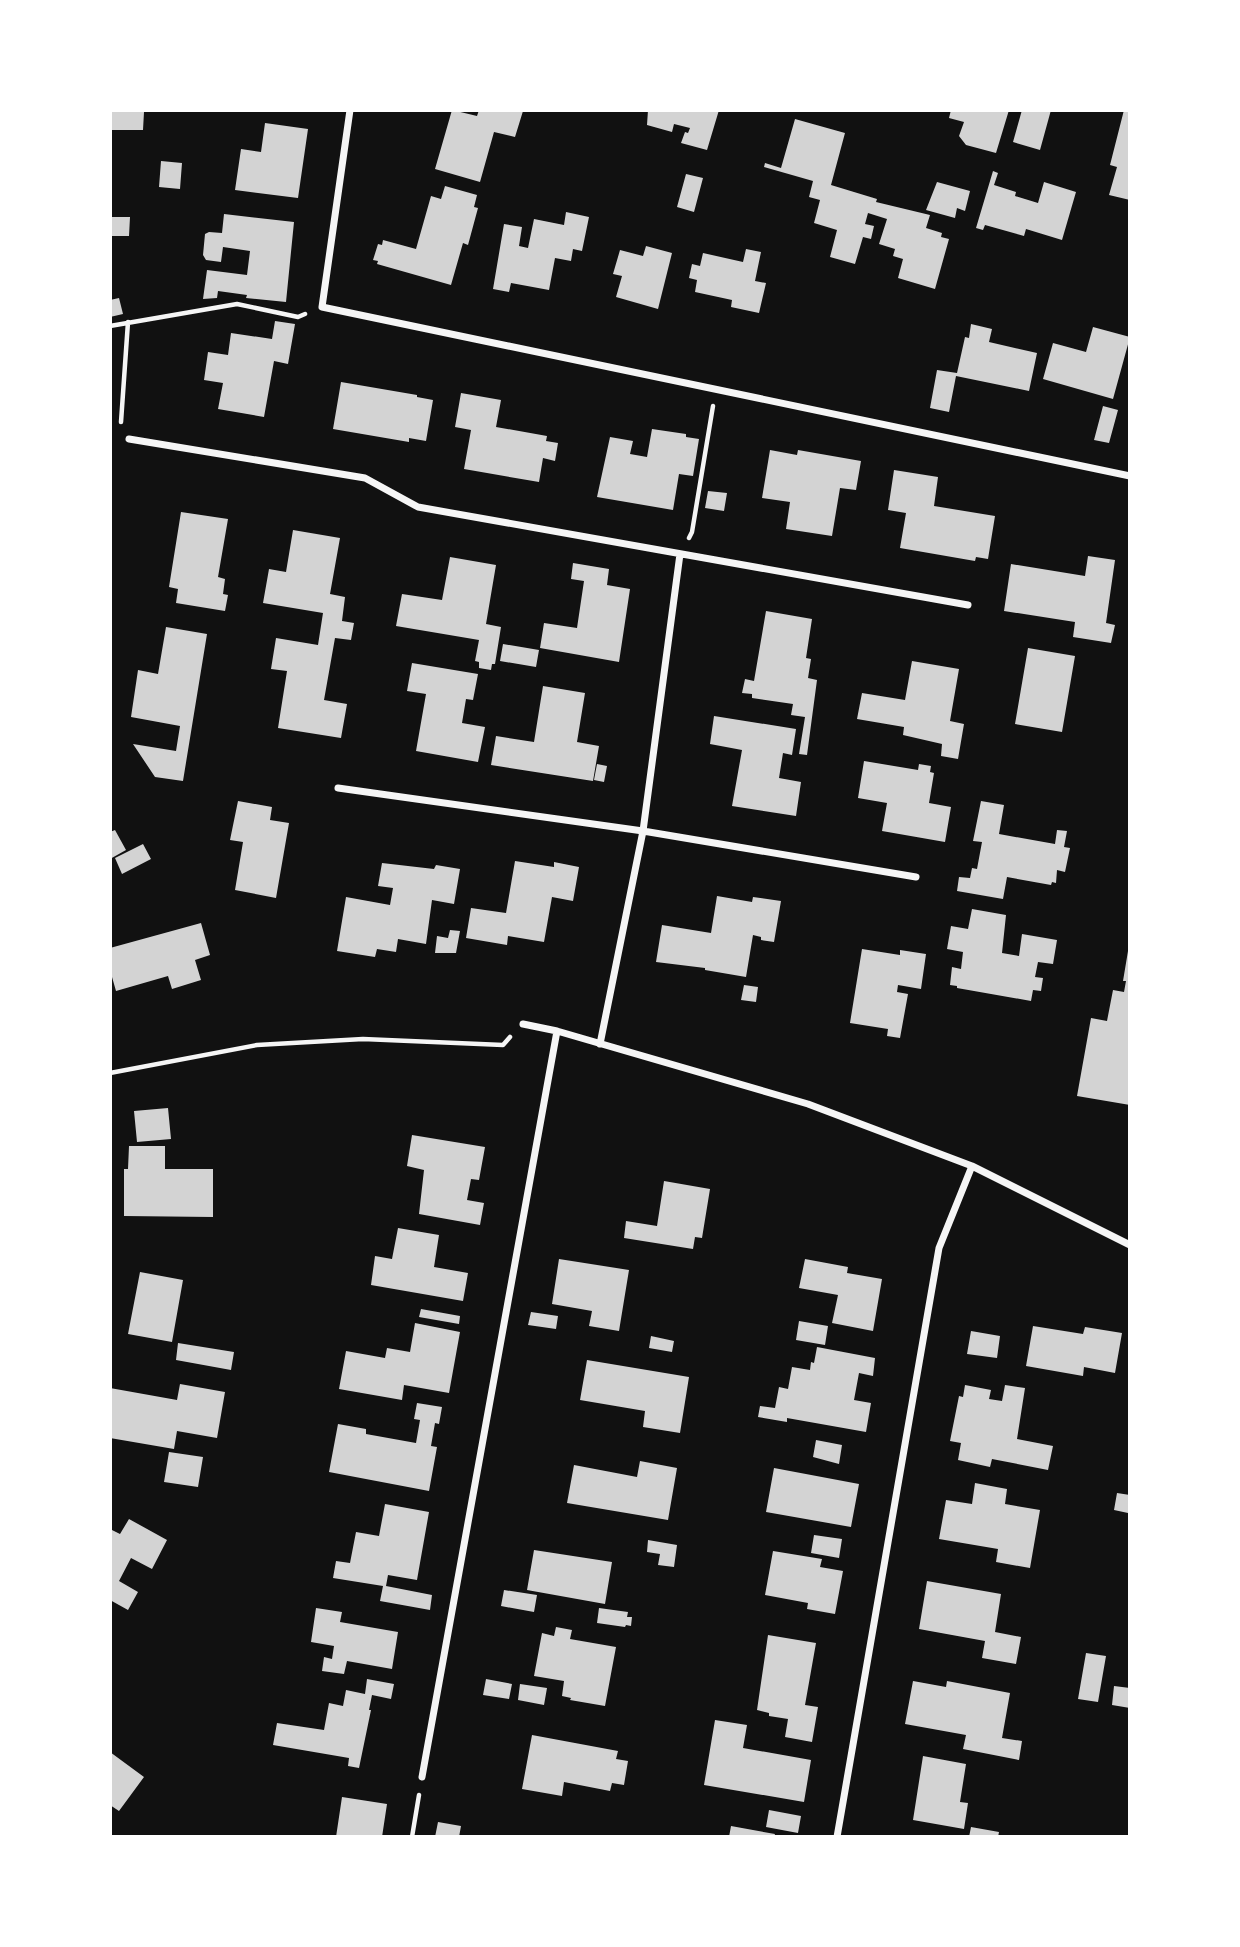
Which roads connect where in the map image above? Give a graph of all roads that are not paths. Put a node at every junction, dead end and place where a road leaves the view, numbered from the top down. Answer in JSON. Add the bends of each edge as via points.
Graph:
{"nodes":[{"id":1,"x":350,"y":110,"type":"edge"},
{"id":2,"x":129,"y":439,"type":"road end"},
{"id":3,"x":1130,"y":476,"type":"edge"},
{"id":4,"x":680,"y":554,"type":"junction"},
{"id":5,"x":968,"y":605,"type":"dead end"},
{"id":6,"x":338,"y":788,"type":"dead end"},
{"id":7,"x":643,"y":831,"type":"junction"},
{"id":8,"x":916,"y":877,"type":"dead end"},
{"id":9,"x":523,"y":1024,"type":"road end"},
{"id":10,"x":557,"y":1031,"type":"junction"},
{"id":11,"x":600,"y":1044,"type":"junction"},
{"id":12,"x":972,"y":1166,"type":"junction"},
{"id":13,"x":1130,"y":1245,"type":"edge"},
{"id":14,"x":422,"y":1777,"type":"road end"},
{"id":15,"x":837,"y":1837,"type":"edge"}],
"edges":[{"from":1,"to":3,"type":"street","via":[[322,307]]},
{"from":2,"to":4,"type":"street","via":[[365,478],[418,507]]},
{"from":4,"to":5,"type":"street"},
{"from":4,"to":7,"type":"street"},
{"from":6,"to":7,"type":"street"},
{"from":7,"to":8,"type":"street"},
{"from":7,"to":11,"type":"street"},
{"from":9,"to":10,"type":"street"},
{"from":10,"to":11,"type":"street"},
{"from":10,"to":14,"type":"street"},
{"from":11,"to":12,"type":"street","via":[[808,1104]]},
{"from":12,"to":13,"type":"street"},
{"from":12,"to":15,"type":"street","via":[[939,1248]]}]}
